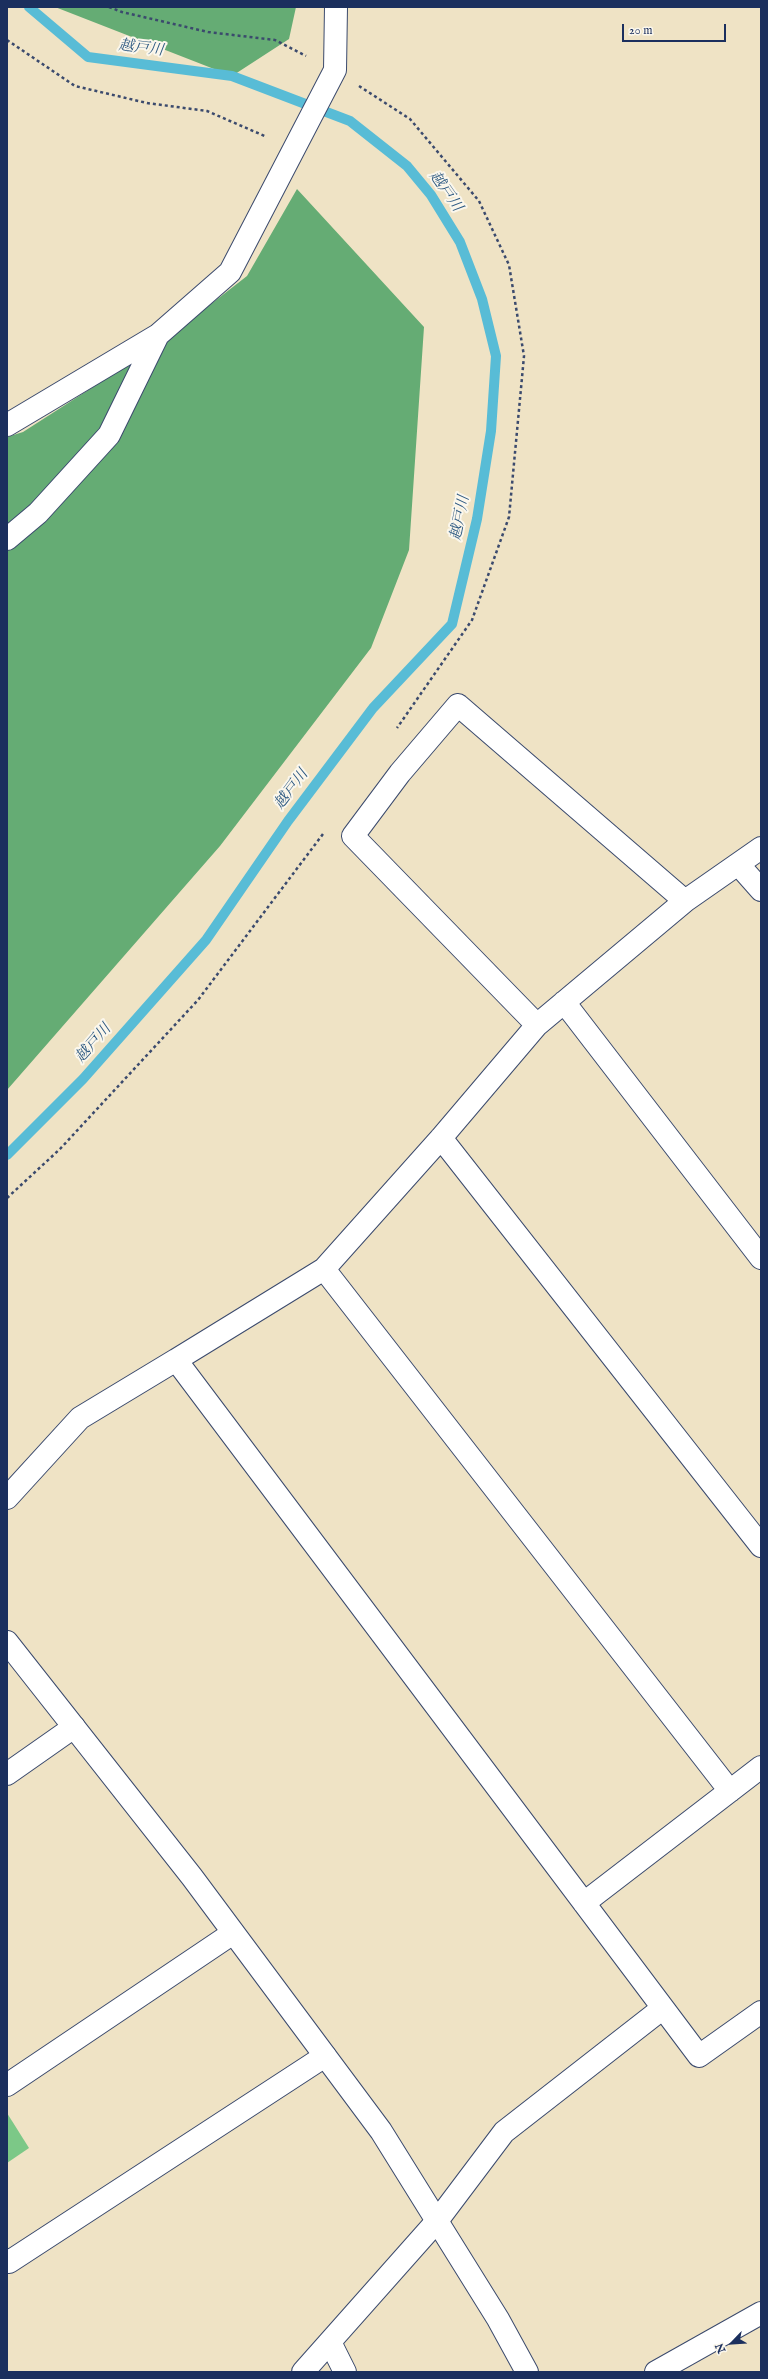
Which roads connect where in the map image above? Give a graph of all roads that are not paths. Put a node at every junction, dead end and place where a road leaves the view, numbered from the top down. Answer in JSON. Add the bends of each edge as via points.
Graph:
{"nodes":[{"id":1,"x":336,"y":7,"type":"edge"},
{"id":2,"x":158,"y":335,"type":"junction"},
{"id":3,"x":7,"y":425,"type":"edge"},
{"id":4,"x":7,"y":539,"type":"edge"},
{"id":5,"x":761,"y":848,"type":"edge"},
{"id":6,"x":738,"y":864,"type":"junction"},
{"id":7,"x":761,"y":890,"type":"edge"},
{"id":8,"x":685,"y":901,"type":"junction"},
{"id":9,"x":564,"y":1002,"type":"junction"},
{"id":10,"x":537,"y":1025,"type":"junction"},
{"id":11,"x":441,"y":1138,"type":"junction"},
{"id":12,"x":761,"y":1258,"type":"edge"},
{"id":13,"x":324,"y":1269,"type":"junction"},
{"id":14,"x":176,"y":1360,"type":"junction"},
{"id":15,"x":7,"y":1498,"type":"edge"},
{"id":16,"x":761,"y":1546,"type":"edge"},
{"id":17,"x":7,"y":1642,"type":"edge"},
{"id":18,"x":74,"y":1727,"type":"junction"},
{"id":19,"x":761,"y":1767,"type":"edge"},
{"id":20,"x":7,"y":1774,"type":"edge"},
{"id":21,"x":730,"y":1791,"type":"junction"},
{"id":22,"x":584,"y":1903,"type":"junction"},
{"id":23,"x":233,"y":1933,"type":"junction"},
{"id":24,"x":663,"y":2008,"type":"junction"},
{"id":25,"x":761,"y":2012,"type":"edge"},
{"id":26,"x":325,"y":2056,"type":"junction"},
{"id":27,"x":7,"y":2085,"type":"edge"},
{"id":28,"x":437,"y":2221,"type":"junction"},
{"id":29,"x":7,"y":2260,"type":"edge"},
{"id":30,"x":761,"y":2312,"type":"edge"},
{"id":31,"x":330,"y":2342,"type":"junction"},
{"id":32,"x":303,"y":2372,"type":"edge"},
{"id":33,"x":345,"y":2372,"type":"edge"},
{"id":34,"x":527,"y":2372,"type":"edge"},
{"id":35,"x":656,"y":2372,"type":"edge"}],
"edges":[{"from":1,"to":2,"type":"street","via":[[335,70],[230,272]]},
{"from":2,"to":3,"type":"street"},
{"from":2,"to":4,"type":"street","via":[[109,436],[38,513]]},
{"from":5,"to":6,"type":"street"},
{"from":6,"to":7,"type":"street"},
{"from":6,"to":8,"type":"street"},
{"from":8,"to":9,"type":"street"},
{"from":8,"to":10,"type":"street","via":[[458,705],[400,773],[353,836]]},
{"from":9,"to":10,"type":"street"},
{"from":9,"to":12,"type":"street"},
{"from":10,"to":11,"type":"street"},
{"from":11,"to":13,"type":"street"},
{"from":11,"to":16,"type":"street"},
{"from":13,"to":14,"type":"street"},
{"from":13,"to":21,"type":"street"},
{"from":14,"to":15,"type":"street","via":[[80,1418]]},
{"from":14,"to":22,"type":"street"},
{"from":17,"to":18,"type":"street"},
{"from":18,"to":20,"type":"street"},
{"from":18,"to":23,"type":"street","via":[[192,1876]]},
{"from":19,"to":21,"type":"street"},
{"from":21,"to":22,"type":"street"},
{"from":22,"to":24,"type":"street"},
{"from":23,"to":26,"type":"street"},
{"from":23,"to":27,"type":"street"},
{"from":24,"to":25,"type":"street","via":[[699,2056]]},
{"from":24,"to":28,"type":"street","via":[[504,2132]]},
{"from":26,"to":28,"type":"street","via":[[381,2130]]},
{"from":26,"to":29,"type":"street","via":[[9,2262]]},
{"from":28,"to":31,"type":"street"},
{"from":28,"to":34,"type":"street"},
{"from":30,"to":35,"type":"street"},
{"from":31,"to":32,"type":"street"},
{"from":31,"to":33,"type":"street"}]}
